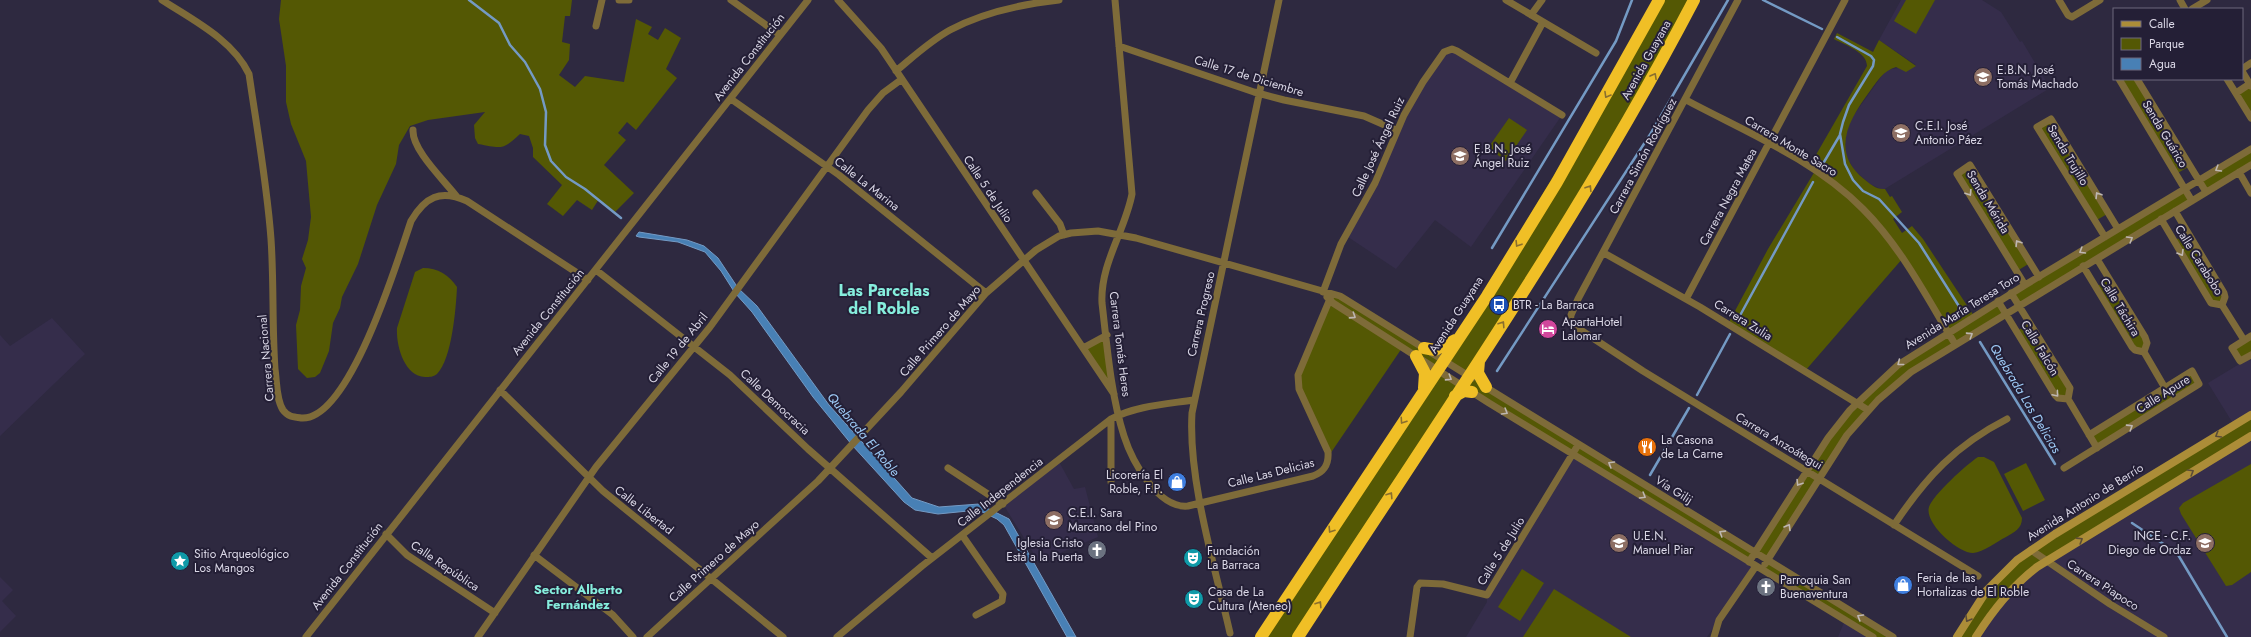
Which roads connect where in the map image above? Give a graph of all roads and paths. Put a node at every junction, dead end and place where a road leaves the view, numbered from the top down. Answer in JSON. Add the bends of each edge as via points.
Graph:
{"nodes":[{"id":1,"x":162,"y":0,"type":"edge"},
{"id":2,"x":602,"y":0,"type":"edge"},
{"id":3,"x":619,"y":0,"type":"edge"},
{"id":4,"x":629,"y":0,"type":"edge"},
{"id":5,"x":731,"y":0,"type":"edge"},
{"id":6,"x":808,"y":0,"type":"edge"},
{"id":7,"x":838,"y":0,"type":"edge"},
{"id":8,"x":1059,"y":0,"type":"edge"},
{"id":9,"x":1115,"y":0,"type":"edge"},
{"id":10,"x":1279,"y":0,"type":"edge"},
{"id":11,"x":1506,"y":0,"type":"edge"},
{"id":12,"x":1542,"y":0,"type":"edge"},
{"id":13,"x":1659,"y":0,"type":"edge"},
{"id":14,"x":1694,"y":0,"type":"edge"},
{"id":15,"x":1738,"y":0,"type":"edge"},
{"id":16,"x":1845,"y":0,"type":"edge"},
{"id":17,"x":2059,"y":0,"type":"edge"},
{"id":18,"x":2100,"y":0,"type":"edge"},
{"id":19,"x":1531,"y":15,"type":"junction"},
{"id":20,"x":1543,"y":22,"type":"junction"},
{"id":21,"x":596,"y":26,"type":"dead end"},
{"id":22,"x":780,"y":35,"type":"junction"},
{"id":23,"x":1119,"y":46,"type":"junction"},
{"id":24,"x":1596,"y":52,"type":"dead end"},
{"id":25,"x":896,"y":71,"type":"junction"},
{"id":26,"x":2243,"y":72,"type":"edge"},
{"id":27,"x":902,"y":79,"type":"junction"},
{"id":28,"x":2120,"y":80,"type":"edge"},
{"id":29,"x":2138,"y":80,"type":"edge"},
{"id":30,"x":2228,"y":80,"type":"edge"},
{"id":31,"x":1510,"y":83,"type":"junction"},
{"id":32,"x":2251,"y":84,"type":"edge"},
{"id":33,"x":2236,"y":93,"type":"junction"},
{"id":34,"x":1260,"y":94,"type":"junction"},
{"id":35,"x":731,"y":99,"type":"junction"},
{"id":36,"x":1686,"y":100,"type":"junction"},
{"id":37,"x":1562,"y":115,"type":"dead end"},
{"id":38,"x":2251,"y":118,"type":"edge"},
{"id":39,"x":413,"y":130,"type":"dead end"},
{"id":40,"x":1396,"y":130,"type":"junction"},
{"id":41,"x":1769,"y":144,"type":"junction"},
{"id":42,"x":2251,"y":149,"type":"edge"},
{"id":43,"x":2251,"y":165,"type":"edge"},
{"id":44,"x":827,"y":167,"type":"junction"},
{"id":45,"x":2239,"y":172,"type":"junction"},
{"id":46,"x":2199,"y":181,"type":"junction"},
{"id":47,"x":2185,"y":189,"type":"junction"},
{"id":48,"x":2206,"y":192,"type":"junction"},
{"id":49,"x":1036,"y":193,"type":"dead end"},
{"id":50,"x":2251,"y":193,"type":"edge"},
{"id":51,"x":457,"y":197,"type":"junction"},
{"id":52,"x":2192,"y":201,"type":"junction"},
{"id":53,"x":2176,"y":211,"type":"junction"},
{"id":54,"x":2161,"y":219,"type":"junction"},
{"id":55,"x":2118,"y":229,"type":"junction"},
{"id":56,"x":1064,"y":235,"type":"junction"},
{"id":57,"x":1119,"y":235,"type":"junction"},
{"id":58,"x":2105,"y":237,"type":"junction"},
{"id":59,"x":1604,"y":253,"type":"junction"},
{"id":60,"x":2097,"y":258,"type":"junction"},
{"id":61,"x":1023,"y":261,"type":"junction"},
{"id":62,"x":1224,"y":263,"type":"junction"},
{"id":63,"x":2083,"y":266,"type":"junction"},
{"id":64,"x":596,"y":270,"type":"junction"},
{"id":65,"x":2038,"y":277,"type":"junction"},
{"id":66,"x":588,"y":280,"type":"junction"},
{"id":67,"x":2025,"y":285,"type":"junction"},
{"id":68,"x":1322,"y":292,"type":"junction"},
{"id":69,"x":986,"y":293,"type":"junction"},
{"id":70,"x":2011,"y":293,"type":"junction"},
{"id":71,"x":1330,"y":296,"type":"junction"},
{"id":72,"x":1686,"y":299,"type":"junction"},
{"id":73,"x":1998,"y":301,"type":"junction"},
{"id":74,"x":2019,"y":305,"type":"junction"},
{"id":75,"x":2222,"y":305,"type":"junction"},
{"id":76,"x":2006,"y":313,"type":"junction"},
{"id":77,"x":1570,"y":323,"type":"joint"},
{"id":78,"x":1948,"y":332,"type":"junction"},
{"id":79,"x":1107,"y":335,"type":"junction"},
{"id":80,"x":2251,"y":336,"type":"edge"},
{"id":81,"x":1459,"y":337,"type":"junction"},
{"id":82,"x":2244,"y":340,"type":"junction"},
{"id":83,"x":1956,"y":344,"type":"junction"},
{"id":84,"x":694,"y":346,"type":"junction"},
{"id":85,"x":1083,"y":348,"type":"junction"},
{"id":86,"x":1420,"y":352,"type":"junction"},
{"id":87,"x":2144,"y":352,"type":"junction"},
{"id":88,"x":2251,"y":355,"type":"edge"},
{"id":89,"x":1481,"y":356,"type":"junction"},
{"id":90,"x":1440,"y":365,"type":"junction"},
{"id":91,"x":1467,"y":384,"type":"junction"},
{"id":92,"x":1486,"y":387,"type":"junction"},
{"id":93,"x":1424,"y":388,"type":"junction"},
{"id":94,"x":2165,"y":388,"type":"junction"},
{"id":95,"x":500,"y":390,"type":"junction"},
{"id":96,"x":1116,"y":395,"type":"junction"},
{"id":97,"x":1194,"y":400,"type":"junction"},
{"id":98,"x":2068,"y":400,"type":"junction"},
{"id":99,"x":1857,"y":403,"type":"junction"},
{"id":100,"x":1868,"y":410,"type":"junction"},
{"id":101,"x":1119,"y":415,"type":"junction"},
{"id":102,"x":2251,"y":415,"type":"edge"},
{"id":103,"x":1111,"y":419,"type":"junction"},
{"id":104,"x":2007,"y":419,"type":"dead end"},
{"id":105,"x":2089,"y":435,"type":"junction"},
{"id":106,"x":2251,"y":436,"type":"edge"},
{"id":107,"x":1578,"y":444,"type":"junction"},
{"id":108,"x":2097,"y":448,"type":"junction"},
{"id":109,"x":1572,"y":454,"type":"junction"},
{"id":110,"x":830,"y":468,"type":"junction"},
{"id":111,"x":948,"y":468,"type":"dead end"},
{"id":112,"x":2064,"y":468,"type":"dead end"},
{"id":113,"x":1807,"y":471,"type":"junction"},
{"id":114,"x":588,"y":478,"type":"junction"},
{"id":115,"x":1818,"y":478,"type":"junction"},
{"id":116,"x":1111,"y":482,"type":"dead end"},
{"id":117,"x":1202,"y":503,"type":"junction"},
{"id":118,"x":1003,"y":504,"type":"junction"},
{"id":119,"x":1894,"y":525,"type":"junction"},
{"id":120,"x":386,"y":534,"type":"junction"},
{"id":121,"x":962,"y":535,"type":"junction"},
{"id":122,"x":2032,"y":550,"type":"junction"},
{"id":123,"x":1755,"y":553,"type":"junction"},
{"id":124,"x":534,"y":555,"type":"junction"},
{"id":125,"x":932,"y":558,"type":"junction"},
{"id":126,"x":1768,"y":561,"type":"junction"},
{"id":127,"x":2047,"y":561,"type":"junction"},
{"id":128,"x":1749,"y":562,"type":"junction"},
{"id":129,"x":1759,"y":568,"type":"junction"},
{"id":130,"x":1978,"y":576,"type":"dead end"},
{"id":131,"x":712,"y":578,"type":"junction"},
{"id":132,"x":495,"y":613,"type":"junction"},
{"id":133,"x":976,"y":615,"type":"dead end"},
{"id":134,"x":1230,"y":633,"type":"dead end"},
{"id":135,"x":306,"y":637,"type":"edge"},
{"id":136,"x":478,"y":637,"type":"edge"},
{"id":137,"x":633,"y":637,"type":"edge"},
{"id":138,"x":647,"y":637,"type":"edge"},
{"id":139,"x":783,"y":637,"type":"edge"},
{"id":140,"x":837,"y":637,"type":"edge"},
{"id":141,"x":1261,"y":637,"type":"edge"},
{"id":142,"x":1298,"y":637,"type":"edge"},
{"id":143,"x":1410,"y":637,"type":"edge"},
{"id":144,"x":1714,"y":637,"type":"edge"},
{"id":145,"x":1873,"y":637,"type":"edge"},
{"id":146,"x":1893,"y":637,"type":"edge"},
{"id":147,"x":1957,"y":637,"type":"edge"},
{"id":148,"x":1976,"y":637,"type":"edge"},
{"id":149,"x":2164,"y":637,"type":"edge"}],
"edges":[{"from":1,"to":51,"type":"street","name":"Carrera Nacional","via":[[228,45],[242,60],[249,74],[271,239],[277,386],[280,402],[286,414],[306,418],[314,415],[330,402],[347,381],[371,332],[411,221],[419,207],[436,196]]},
{"from":2,"to":21,"type":"street"},
{"from":3,"to":4,"type":"street"},
{"from":5,"to":22,"type":"street"},
{"from":6,"to":22,"type":"street","name":"Avenida Constitución"},
{"from":7,"to":25,"type":"street","name":"Calle 5 de Julio","via":[[873,38]]},
{"from":8,"to":25,"type":"street","via":[[1019,7],[957,27],[935,40]]},
{"from":9,"to":23,"type":"street","name":"Carrera Tomás Heres"},
{"from":10,"to":34,"type":"street","name":"Carrera Progreso"},
{"from":11,"to":19,"type":"street"},
{"from":12,"to":19,"type":"street"},
{"from":13,"to":81,"type":"highway","name":"Avenida Guayana","one_way":true,"via":[[1557,182]]},
{"from":89,"to":14,"type":"highway","name":"Avenida Guayana","one_way":true,"via":[[1599,171],[1656,74]]},
{"from":15,"to":36,"type":"street","name":"Carrera Simón Rodríguez"},
{"from":16,"to":41,"type":"street","name":"Carrera Negra Matea"},
{"from":17,"to":18,"type":"street","via":[[2070,16]]},
{"from":19,"to":20,"type":"street"},
{"from":20,"to":24,"type":"street"},
{"from":20,"to":31,"type":"street"},
{"from":22,"to":35,"type":"street","name":"Avenida Constitución"},
{"from":23,"to":34,"type":"street","name":"Calle 17 de Diciembre"},
{"from":23,"to":57,"type":"street","name":"Carrera Tomás Heres","via":[[1133,187],[1128,213]]},
{"from":25,"to":27,"type":"street","name":"Calle 5 de Julio"},
{"from":26,"to":32,"type":"street"},
{"from":27,"to":44,"type":"street","name":"Calle 19 de Abril","via":[[874,102]]},
{"from":27,"to":61,"type":"street","name":"Calle 5 de Julio"},
{"from":28,"to":47,"type":"street","name":"Senda Guárico"},
{"from":29,"to":46,"type":"street","name":"Senda Guárico"},
{"from":30,"to":33,"type":"street"},
{"from":31,"to":37,"type":"street","name":"Calle José Ángel Ruiz"},
{"from":31,"to":40,"type":"street","name":"Calle José Ángel Ruiz","via":[[1457,51],[1448,50],[1423,82]]},
{"from":32,"to":33,"type":"street"},
{"from":33,"to":38,"type":"street"},
{"from":34,"to":40,"type":"street","name":"Calle 17 de Diciembre","via":[[1364,116]]},
{"from":34,"to":62,"type":"street","name":"Carrera Progreso"},
{"from":35,"to":44,"type":"street","name":"Calle La Marina"},
{"from":35,"to":64,"type":"street","name":"Avenida Constitución"},
{"from":36,"to":41,"type":"street","name":"Carrera Monte Sacro"},
{"from":36,"to":59,"type":"street","name":"Carrera Simón Rodríguez"},
{"from":39,"to":51,"type":"street","via":[[417,147]]},
{"from":40,"to":68,"type":"street","name":"Calle José Ángel Ruiz","via":[[1375,183],[1341,244]]},
{"from":41,"to":72,"type":"street","name":"Carrera Negra Matea"},
{"from":41,"to":78,"type":"street","name":"Carrera Monte Sacro","via":[[1828,180],[1864,209],[1903,258]]},
{"from":42,"to":46,"type":"street","name":"Avenida María Teresa Toro","one_way":true},
{"from":43,"to":45,"type":"street","name":"Avenida María Teresa Toro"},
{"from":44,"to":69,"type":"street","name":"Calle La Marina"},
{"from":44,"to":84,"type":"street","name":"Calle 19 de Abril"},
{"from":45,"to":48,"type":"street","name":"Avenida María Teresa Toro"},
{"from":45,"to":50,"type":"street"},
{"from":46,"to":47,"type":"street","name":"Avenida María Teresa Toro"},
{"from":46,"to":48,"type":"street","name":"Senda Guárico"},
{"from":47,"to":52,"type":"street","name":"Senda Guárico"},
{"from":47,"to":55,"type":"street","name":"Avenida María Teresa Toro"},
{"from":48,"to":52,"type":"street","name":"Avenida María Teresa Toro"},
{"from":49,"to":56,"type":"street","via":[[1060,224]]},
{"from":51,"to":66,"type":"street","name":"Carrera Nacional","via":[[505,224]]},
{"from":52,"to":53,"type":"street","name":"Avenida María Teresa Toro"},
{"from":53,"to":54,"type":"street","name":"Avenida María Teresa Toro"},
{"from":53,"to":75,"type":"street","name":"Calle Carabobo","via":[[2224,293]]},
{"from":60,"to":54,"type":"street","name":"Avenida María Teresa Toro","one_way":true},
{"from":54,"to":75,"type":"street","name":"Calle Carabobo","one_way":true,"via":[[2211,303]]},
{"from":55,"to":58,"type":"street","name":"Avenida María Teresa Toro"},
{"from":55,"to":58,"type":"street","name":"Senda Trujillo","one_way":true,"via":[[2051,119],[2037,127]]},
{"from":56,"to":57,"type":"street","name":"Calle Primero de Mayo","via":[[1098,231]]},
{"from":56,"to":61,"type":"street","name":"Calle Primero de Mayo","via":[[1046,242]]},
{"from":57,"to":62,"type":"street","name":"Calle Primero de Mayo"},
{"from":57,"to":79,"type":"street","name":"Carrera Tomás Heres","via":[[1102,289]]},
{"from":58,"to":65,"type":"street","name":"Avenida María Teresa Toro","one_way":true},
{"from":59,"to":72,"type":"street","name":"Carrera Zulia"},
{"from":59,"to":77,"type":"street","name":"Carrera Simón Rodríguez","via":[[1570,315]]},
{"from":60,"to":63,"type":"street","name":"Avenida María Teresa Toro"},
{"from":60,"to":87,"type":"street","name":"Calle Táchira","via":[[2145,337],[2147,343]]},
{"from":61,"to":69,"type":"street","name":"Calle Primero de Mayo"},
{"from":61,"to":85,"type":"street","name":"Calle 5 de Julio"},
{"from":62,"to":68,"type":"street","name":"Calle Primero de Mayo"},
{"from":62,"to":97,"type":"street","name":"Carrera Progreso"},
{"from":63,"to":74,"type":"street","name":"Avenida María Teresa Toro"},
{"from":63,"to":87,"type":"street","name":"Calle Táchira","via":[[2132,347]]},
{"from":64,"to":66,"type":"street","name":"Avenida Constitución"},
{"from":64,"to":84,"type":"street","name":"Calle Democracia"},
{"from":65,"to":67,"type":"street","name":"Avenida María Teresa Toro"},
{"from":65,"to":67,"type":"street","name":"Senda Mérida","one_way":true,"via":[[1970,165],[1957,174]]},
{"from":66,"to":95,"type":"street","name":"Avenida Constitución"},
{"from":67,"to":70,"type":"street","name":"Avenida María Teresa Toro"},
{"from":68,"to":71,"type":"street","name":"Calle Primero de Mayo"},
{"from":69,"to":110,"type":"street","name":"Calle Primero de Mayo"},
{"from":70,"to":73,"type":"street","name":"Avenida María Teresa Toro"},
{"from":70,"to":74,"type":"street","name":"Calle Falcón"},
{"from":71,"to":86,"type":"street","name":"Calle Primero de Mayo","one_way":true},
{"from":71,"to":86,"type":"street","name":"Calle Primero de Mayo","via":[[1350,301]]},
{"from":71,"to":117,"type":"street","name":"Calle Las Delicias","via":[[1298,375],[1298,388],[1328,452],[1326,467],[1320,474]]},
{"from":72,"to":99,"type":"street","name":"Carrera Zulia"},
{"from":73,"to":76,"type":"street","name":"Calle Falcón"},
{"from":73,"to":78,"type":"street","name":"Avenida María Teresa Toro"},
{"from":74,"to":76,"type":"street","name":"Avenida María Teresa Toro"},
{"from":74,"to":98,"type":"street","name":"Calle Falcón","via":[[2070,388]]},
{"from":75,"to":82,"type":"street","name":"Calle Carabobo"},
{"from":83,"to":76,"type":"street","name":"Avenida María Teresa Toro","one_way":true},
{"from":76,"to":98,"type":"street","name":"Calle Falcón","one_way":true,"via":[[2055,395]]},
{"from":77,"to":113,"type":"street","name":"Carrera Anzoátegui"},
{"from":78,"to":83,"type":"street","name":"Carrera Monte Sacro"},
{"from":78,"to":99,"type":"street","name":"Avenida María Teresa Toro","one_way":true,"via":[[1898,365]]},
{"from":79,"to":85,"type":"street"},
{"from":79,"to":96,"type":"street","name":"Carrera Tomás Heres"},
{"from":80,"to":82,"type":"street"},
{"from":81,"to":86,"type":"highway","via":[[1442,348]]},
{"from":81,"to":90,"type":"highway","name":"Avenida Guayana"},
{"from":82,"to":88,"type":"street","via":[[2232,348],[2240,361]]},
{"from":83,"to":100,"type":"street","name":"Avenida María Teresa Toro","via":[[1911,372]]},
{"from":84,"to":110,"type":"street","name":"Calle Democracia","via":[[730,374]]},
{"from":84,"to":114,"type":"street","name":"Calle 19 de Abril"},
{"from":85,"to":96,"type":"street","name":"Calle 5 de Julio"},
{"from":86,"to":90,"type":"street","name":"Calle Primero de Mayo"},
{"from":86,"to":90,"type":"street","name":"Calle Primero de Mayo"},
{"from":86,"to":93,"type":"highway","via":[[1425,373]]},
{"from":87,"to":94,"type":"street","name":"Calle Táchira"},
{"from":89,"to":91,"type":"highway","name":"Avenida Guayana"},
{"from":89,"to":92,"type":"highway","via":[[1478,373]]},
{"from":90,"to":91,"type":"street","name":"Vía Gilij"},
{"from":90,"to":91,"type":"street","name":"Vía Gilij","one_way":true},
{"from":90,"to":93,"type":"highway","name":"Avenida Guayana"},
{"from":91,"to":92,"type":"street","name":"Vía Gilij"},
{"from":91,"to":109,"type":"street","name":"Vía Gilij","one_way":true},
{"from":142,"to":91,"type":"highway","one_way":true,"via":[[1455,396],[1464,391]]},
{"from":92,"to":107,"type":"street","name":"Vía Gilij"},
{"from":93,"to":141,"type":"highway","name":"Avenida Guayana","one_way":true},
{"from":94,"to":105,"type":"street","name":"Calle Apure"},
{"from":108,"to":94,"type":"street","name":"Calle Apure","one_way":true,"via":[[2199,384],[2192,372]]},
{"from":95,"to":114,"type":"street","name":"Calle Libertad"},
{"from":95,"to":120,"type":"street","name":"Avenida Constitución"},
{"from":96,"to":101,"type":"street","name":"Carrera Tomás Heres"},
{"from":97,"to":101,"type":"street","name":"Calle Independencia"},
{"from":97,"to":117,"type":"street","name":"Carrera Progreso","via":[[1191,433]]},
{"from":98,"to":105,"type":"street","name":"Calle Falcón"},
{"from":99,"to":100,"type":"street","name":"Carrera Zulia"},
{"from":99,"to":113,"type":"street","name":"Avenida María Teresa Toro","via":[[1828,438]]},
{"from":100,"to":115,"type":"street","name":"Avenida María Teresa Toro","via":[[1840,444]]},
{"from":101,"to":103,"type":"street","name":"Calle Independencia"},
{"from":101,"to":117,"type":"street","name":"Carrera Tomás Heres","via":[[1124,438],[1132,454],[1148,481],[1162,497],[1180,507]]},
{"from":102,"to":122,"type":"street","name":"Avenida Antonio de Berrío","one_way":true},
{"from":103,"to":116,"type":"street"},
{"from":103,"to":118,"type":"street","name":"Calle Independencia"},
{"from":104,"to":119,"type":"street","via":[[1976,436],[1951,455],[1926,482]]},
{"from":105,"to":108,"type":"street","name":"Calle Falcón"},
{"from":127,"to":106,"type":"street","one_way":true},
{"from":107,"to":109,"type":"street"},
{"from":123,"to":107,"type":"street","name":"Vía Gilij","one_way":true},
{"from":108,"to":112,"type":"street","name":"Calle Apure"},
{"from":109,"to":128,"type":"street","name":"Vía Gilij","one_way":true},
{"from":109,"to":143,"type":"street","name":"Calle 5 de Julio","via":[[1487,595],[1443,584],[1420,583],[1417,587]]},
{"from":110,"to":125,"type":"street","name":"Calle Democracia"},
{"from":110,"to":131,"type":"street","name":"Calle Primero de Mayo"},
{"from":111,"to":118,"type":"street"},
{"from":113,"to":115,"type":"street","name":"Carrera Anzoátegui"},
{"from":113,"to":123,"type":"street","name":"Avenida María Teresa Toro","one_way":true},
{"from":114,"to":124,"type":"street","name":"Calle 19 de Abril"},
{"from":114,"to":131,"type":"street","name":"Calle Libertad"},
{"from":115,"to":119,"type":"street","name":"Carrera Anzoátegui"},
{"from":126,"to":115,"type":"street","name":"Avenida María Teresa Toro","one_way":true},
{"from":117,"to":134,"type":"street","name":"Carrera Progreso"},
{"from":118,"to":121,"type":"street","name":"Calle Independencia"},
{"from":119,"to":130,"type":"street","name":"Carrera Anzoátegui"},
{"from":120,"to":132,"type":"street","name":"Calle República","via":[[407,556]]},
{"from":120,"to":135,"type":"street","name":"Avenida Constitución"},
{"from":121,"to":125,"type":"street","name":"Calle Independencia"},
{"from":121,"to":133,"type":"street","via":[[1003,594],[1002,601]]},
{"from":122,"to":127,"type":"street","name":"Carrera Piapoco"},
{"from":122,"to":147,"type":"street","name":"Avenida Antonio de Berrío","one_way":true,"via":[[2006,569],[1992,584]]},
{"from":123,"to":126,"type":"street","name":"Vía Gilij"},
{"from":123,"to":128,"type":"street","name":"Avenida María Teresa Toro"},
{"from":124,"to":132,"type":"street","name":"Calle 19 de Abril"},
{"from":124,"to":137,"type":"street","via":[[613,615]]},
{"from":125,"to":140,"type":"street","name":"Calle Independencia"},
{"from":126,"to":129,"type":"street","name":"Avenida María Teresa Toro"},
{"from":146,"to":126,"type":"street","name":"Vía Gilij","one_way":true},
{"from":127,"to":148,"type":"street","via":[[2026,575],[2007,594]]},
{"from":127,"to":149,"type":"street","name":"Carrera Piapoco"},
{"from":128,"to":129,"type":"street","name":"Vía Gilij"},
{"from":129,"to":144,"type":"street","name":"Avenida María Teresa Toro","via":[[1719,620]]},
{"from":129,"to":145,"type":"street","name":"Vía Gilij"},
{"from":131,"to":138,"type":"street","name":"Calle Primero de Mayo"},
{"from":131,"to":139,"type":"street","name":"Calle Libertad"},
{"from":132,"to":136,"type":"street","name":"Calle 19 de Abril"}]}
